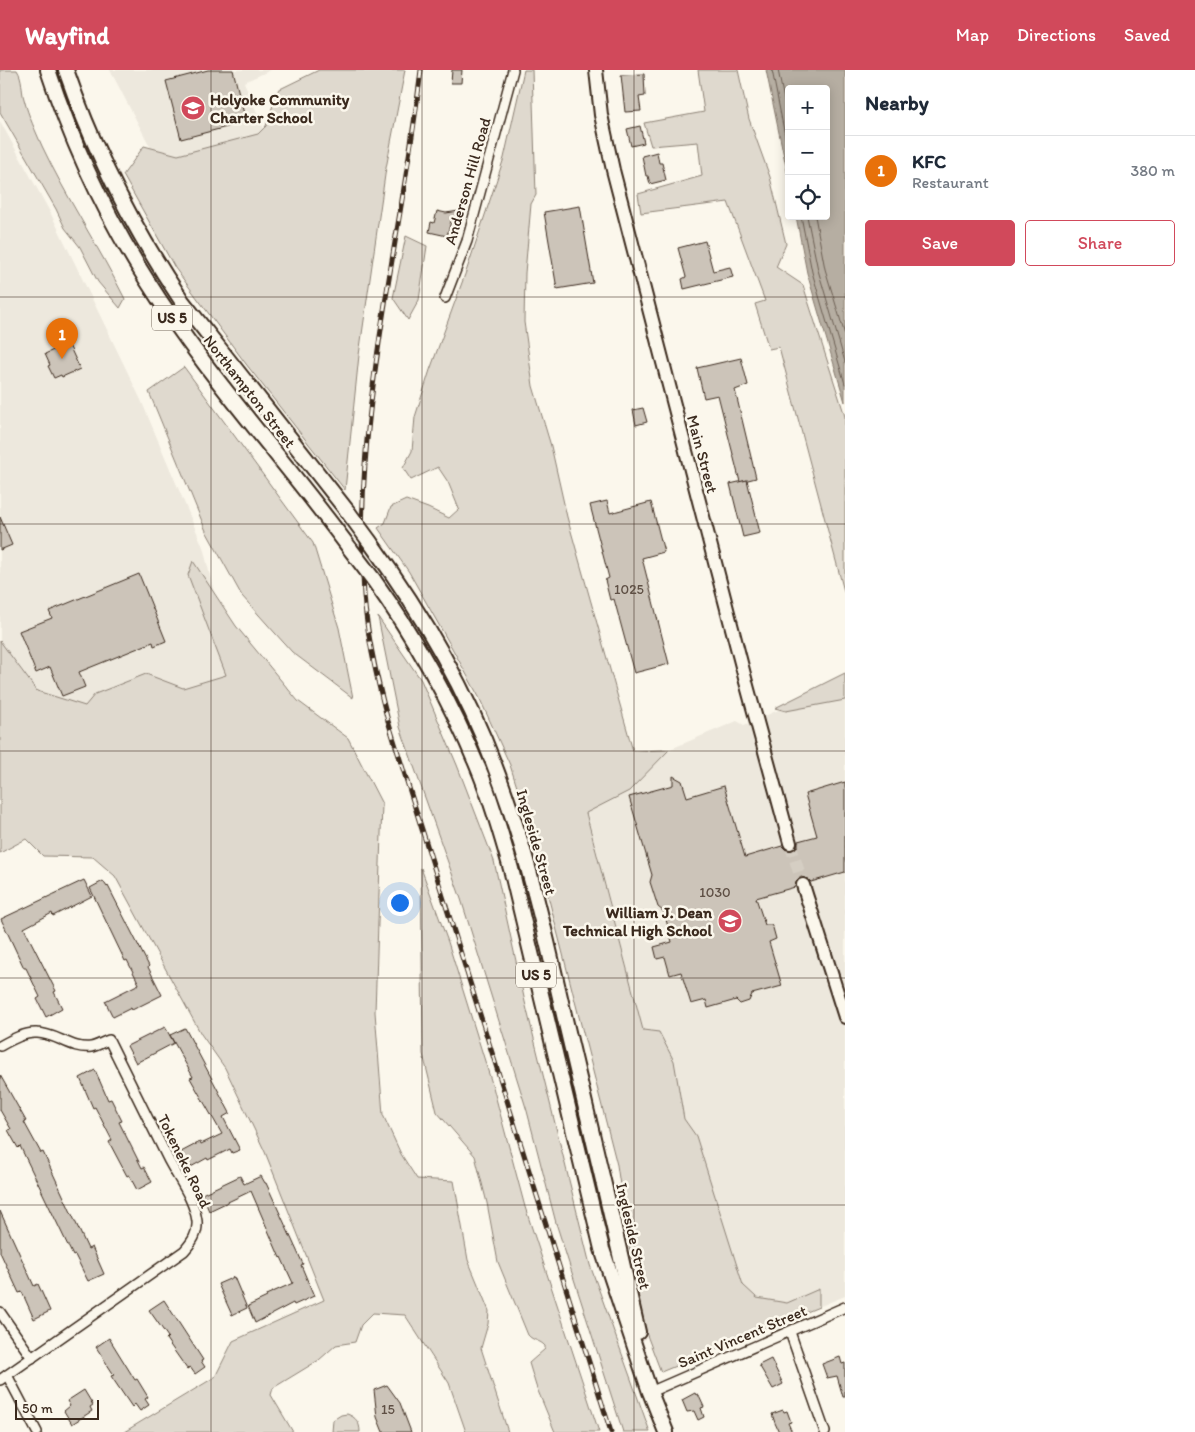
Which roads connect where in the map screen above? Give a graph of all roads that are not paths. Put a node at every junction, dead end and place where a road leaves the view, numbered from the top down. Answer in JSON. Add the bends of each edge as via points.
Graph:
{"nodes":[{"id":1,"x":48,"y":70,"type":"edge"},
{"id":2,"x":66,"y":70,"type":"edge"},
{"id":3,"x":513,"y":70,"type":"edge"},
{"id":4,"x":596,"y":70,"type":"edge"},
{"id":5,"x":445,"y":298,"type":"dead end"},
{"id":6,"x":348,"y":512,"type":"joint"},
{"id":7,"x":343,"y":538,"type":"joint"},
{"id":8,"x":790,"y":843,"type":"tunnel mouth"},
{"id":9,"x":803,"y":885,"type":"tunnel mouth"},
{"id":10,"x":845,"y":1017,"type":"edge"},
{"id":11,"x":0,"y":1046,"type":"edge"},
{"id":12,"x":845,"y":1307,"type":"edge"},
{"id":13,"x":0,"y":1312,"type":"edge"},
{"id":14,"x":790,"y":1332,"type":"junction"},
{"id":15,"x":32,"y":1358,"type":"junction"},
{"id":16,"x":3,"y":1378,"type":"edge"},
{"id":17,"x":650,"y":1392,"type":"junction"},
{"id":18,"x":37,"y":1432,"type":"edge"},
{"id":19,"x":666,"y":1432,"type":"edge"},
{"id":20,"x":825,"y":1432,"type":"edge"}],
"edges":[{"from":1,"to":7,"type":"main road","name":"Northampton Street","number":"US 5","via":[[94,186],[146,280],[194,349]]},
{"from":2,"to":6,"type":"main road","name":"Northampton Street","number":"US 5","via":[[112,183],[161,270]]},
{"from":3,"to":5,"type":"street","name":"Anderson Hill Road","via":[[467,242]]},
{"from":4,"to":8,"type":"main road","name":"Main Street","via":[[612,170]]},
{"from":6,"to":17,"type":"main road","name":"Ingleside Street","number":"US 5","bridge":true,"via":[[399,581],[441,650],[476,720],[510,807],[542,922]]},
{"from":7,"to":17,"type":"main road","name":"Ingleside Street","number":"US 5","bridge":true,"via":[[397,614],[437,683],[481,775],[512,869],[602,1249]]},
{"from":9,"to":10,"type":"main road"},
{"from":11,"to":15,"type":"street","name":"Tokeneke Road","via":[[36,1032],[82,1047],[109,1040],[187,1194],[197,1223],[194,1238],[184,1251]]},
{"from":12,"to":14,"type":"street","name":"Saint Vincent Street"},
{"from":13,"to":15,"type":"street"},
{"from":14,"to":17,"type":"street","name":"Saint Vincent Street"},
{"from":14,"to":20,"type":"street"},
{"from":15,"to":16,"type":"street","name":"Tokeneke Road"},
{"from":16,"to":18,"type":"street"},
{"from":17,"to":19,"type":"main road","name":"Ingleside Street","number":"US 5"}]}
